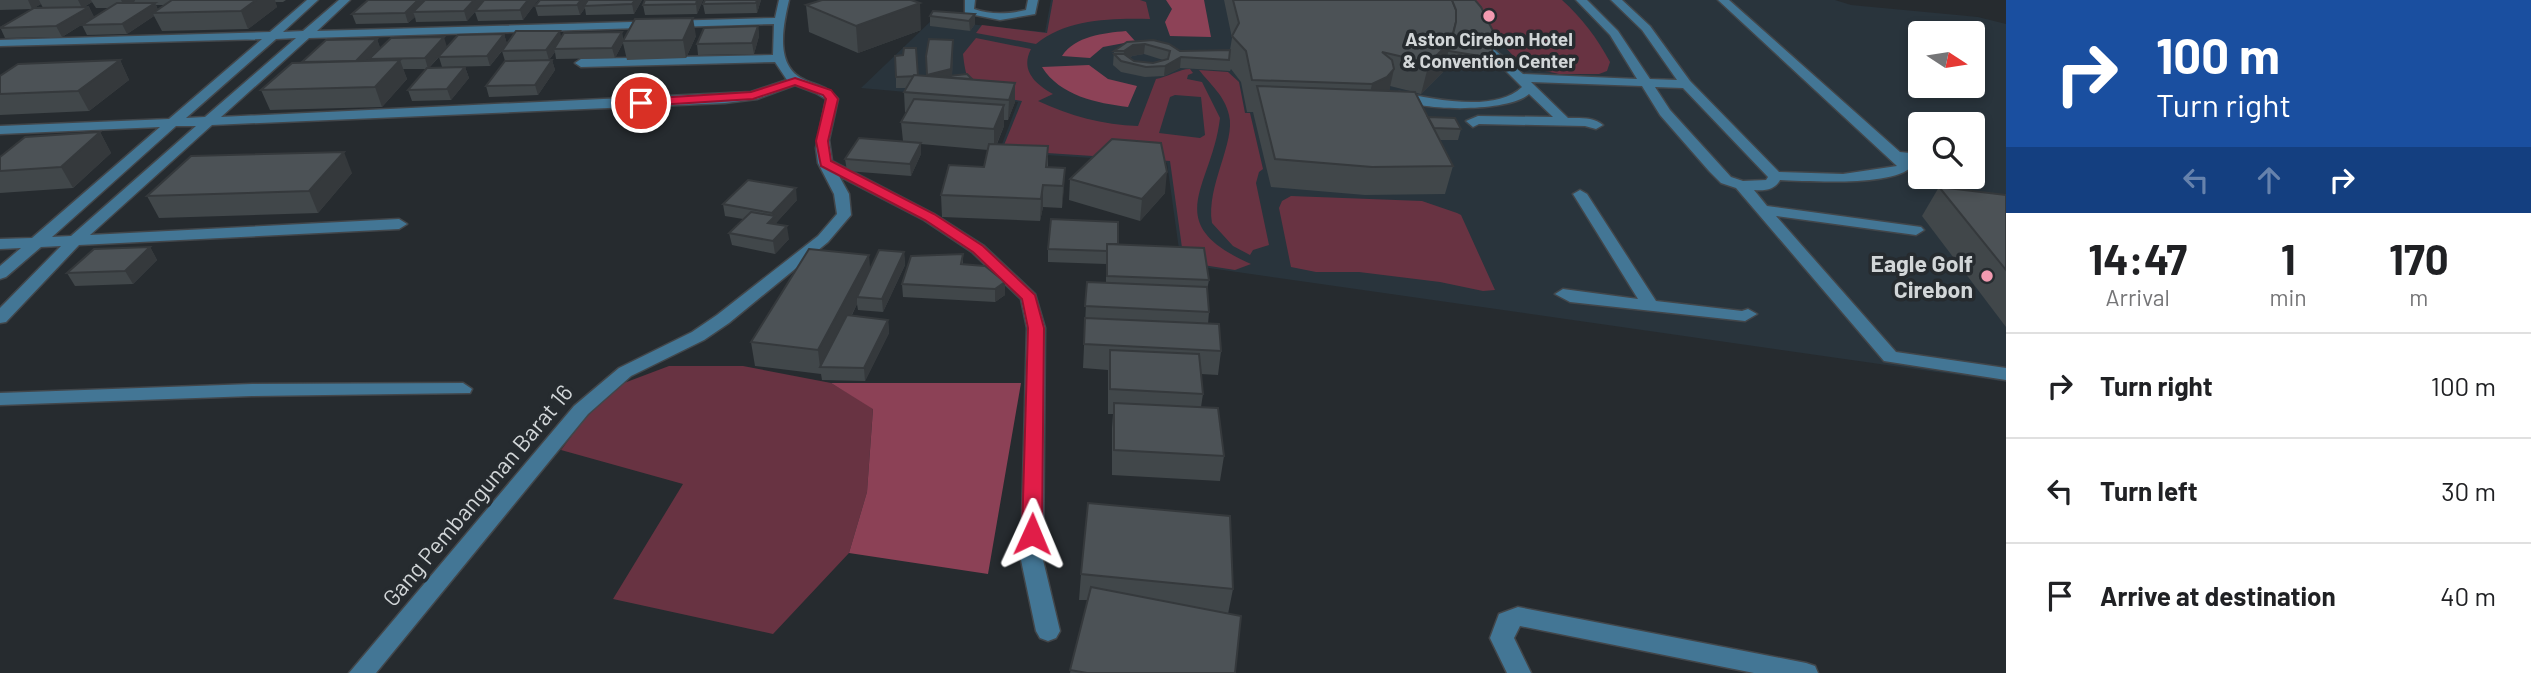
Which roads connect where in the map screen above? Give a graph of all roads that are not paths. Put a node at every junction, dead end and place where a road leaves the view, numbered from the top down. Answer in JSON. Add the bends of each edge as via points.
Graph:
{"nodes":[{"id":1,"x":313,"y":0,"type":"edge"},
{"id":2,"x":345,"y":0,"type":"edge"},
{"id":3,"x":784,"y":0,"type":"edge"},
{"id":4,"x":970,"y":0,"type":"edge"},
{"id":5,"x":1033,"y":0,"type":"edge"},
{"id":6,"x":1581,"y":0,"type":"edge"},
{"id":7,"x":1616,"y":0,"type":"edge"},
{"id":8,"x":1723,"y":0,"type":"edge"},
{"id":9,"x":779,"y":21,"type":"junction"},
{"id":10,"x":271,"y":36,"type":"junction"},
{"id":11,"x":305,"y":36,"type":"junction"},
{"id":12,"x":0,"y":43,"type":"edge"},
{"id":13,"x":1490,"y":49,"type":"edge"},
{"id":14,"x":778,"y":58,"type":"junction"},
{"id":15,"x":581,"y":64,"type":"dead end"},
{"id":16,"x":795,"y":81,"type":"junction"},
{"id":17,"x":1644,"y":82,"type":"junction"},
{"id":18,"x":1526,"y":83,"type":"junction"},
{"id":19,"x":1686,"y":84,"type":"junction"},
{"id":20,"x":1399,"y":96,"type":"edge"},
{"id":21,"x":209,"y":120,"type":"junction"},
{"id":22,"x":177,"y":121,"type":"junction"},
{"id":23,"x":1564,"y":121,"type":"junction"},
{"id":24,"x":1473,"y":123,"type":"dead end"},
{"id":25,"x":1596,"y":125,"type":"dead end"},
{"id":26,"x":0,"y":130,"type":"edge"},
{"id":27,"x":1897,"y":156,"type":"junction"},
{"id":28,"x":1908,"y":157,"type":"edge"},
{"id":29,"x":825,"y":163,"type":"junction"},
{"id":30,"x":1774,"y":176,"type":"junction"},
{"id":31,"x":1741,"y":185,"type":"junction"},
{"id":32,"x":1580,"y":194,"type":"dead end"},
{"id":33,"x":1763,"y":210,"type":"junction"},
{"id":34,"x":399,"y":224,"type":"dead end"},
{"id":35,"x":1916,"y":230,"type":"dead end"},
{"id":36,"x":73,"y":242,"type":"junction"},
{"id":37,"x":33,"y":243,"type":"junction"},
{"id":38,"x":0,"y":244,"type":"edge"},
{"id":39,"x":0,"y":274,"type":"edge"},
{"id":40,"x":1563,"y":294,"type":"dead end"},
{"id":41,"x":1651,"y":306,"type":"junction"},
{"id":42,"x":1748,"y":314,"type":"dead end"},
{"id":43,"x":0,"y":318,"type":"edge"},
{"id":44,"x":2006,"y":374,"type":"edge"},
{"id":45,"x":463,"y":389,"type":"dead end"},
{"id":46,"x":0,"y":399,"type":"edge"},
{"id":47,"x":1048,"y":631,"type":"dead end"},
{"id":48,"x":361,"y":673,"type":"edge"},
{"id":49,"x":1518,"y":673,"type":"edge"},
{"id":50,"x":1806,"y":673,"type":"edge"}],
"edges":[{"from":1,"to":10,"type":"street"},
{"from":2,"to":11,"type":"street"},
{"from":3,"to":9,"type":"street"},
{"from":4,"to":5,"type":"street","via":[[969,10],[977,14],[1019,15],[1031,12]]},
{"from":6,"to":17,"type":"street","via":[[1614,33]]},
{"from":7,"to":19,"type":"street","via":[[1646,28]]},
{"from":8,"to":27,"type":"street"},
{"from":9,"to":11,"type":"street"},
{"from":9,"to":14,"type":"street"},
{"from":10,"to":11,"type":"street"},
{"from":10,"to":12,"type":"street"},
{"from":10,"to":22,"type":"street"},
{"from":11,"to":21,"type":"street"},
{"from":13,"to":18,"type":"street"},
{"from":14,"to":15,"type":"street"},
{"from":14,"to":16,"type":"street"},
{"from":16,"to":21,"type":"street","via":[[763,93],[724,99]]},
{"from":16,"to":29,"type":"street","name":"Gang Pembangunan Barat 16","via":[[827,92],[832,99],[822,141]]},
{"from":17,"to":18,"type":"street"},
{"from":17,"to":19,"type":"street"},
{"from":17,"to":31,"type":"street","via":[[1714,169]]},
{"from":18,"to":20,"type":"street","via":[[1525,95],[1475,105]]},
{"from":18,"to":23,"type":"street"},
{"from":19,"to":30,"type":"street"},
{"from":21,"to":22,"type":"street"},
{"from":21,"to":36,"type":"street"},
{"from":22,"to":26,"type":"street"},
{"from":22,"to":37,"type":"street"},
{"from":23,"to":24,"type":"street"},
{"from":23,"to":25,"type":"street"},
{"from":27,"to":28,"type":"street"},
{"from":27,"to":30,"type":"street","via":[[1905,166],[1900,171],[1843,178]]},
{"from":29,"to":47,"type":"street","via":[[929,217],[978,249],[1029,298],[1036,328],[1032,559]]},
{"from":29,"to":48,"type":"street","name":"Gang Pembangunan Barat 16","via":[[846,205],[836,226],[723,318],[698,336],[625,372],[581,410]]},
{"from":30,"to":31,"type":"street","via":[[1772,183],[1762,187]]},
{"from":31,"to":33,"type":"street"},
{"from":32,"to":41,"type":"street"},
{"from":33,"to":35,"type":"street"},
{"from":33,"to":44,"type":"street","via":[[1890,357]]},
{"from":34,"to":36,"type":"street"},
{"from":36,"to":37,"type":"street"},
{"from":36,"to":43,"type":"street"},
{"from":37,"to":38,"type":"street"},
{"from":37,"to":39,"type":"street"},
{"from":40,"to":41,"type":"street"},
{"from":41,"to":42,"type":"street"},
{"from":45,"to":46,"type":"street","via":[[252,390]]},
{"from":49,"to":50,"type":"street","via":[[1502,638],[1507,621],[1518,616]]}]}
